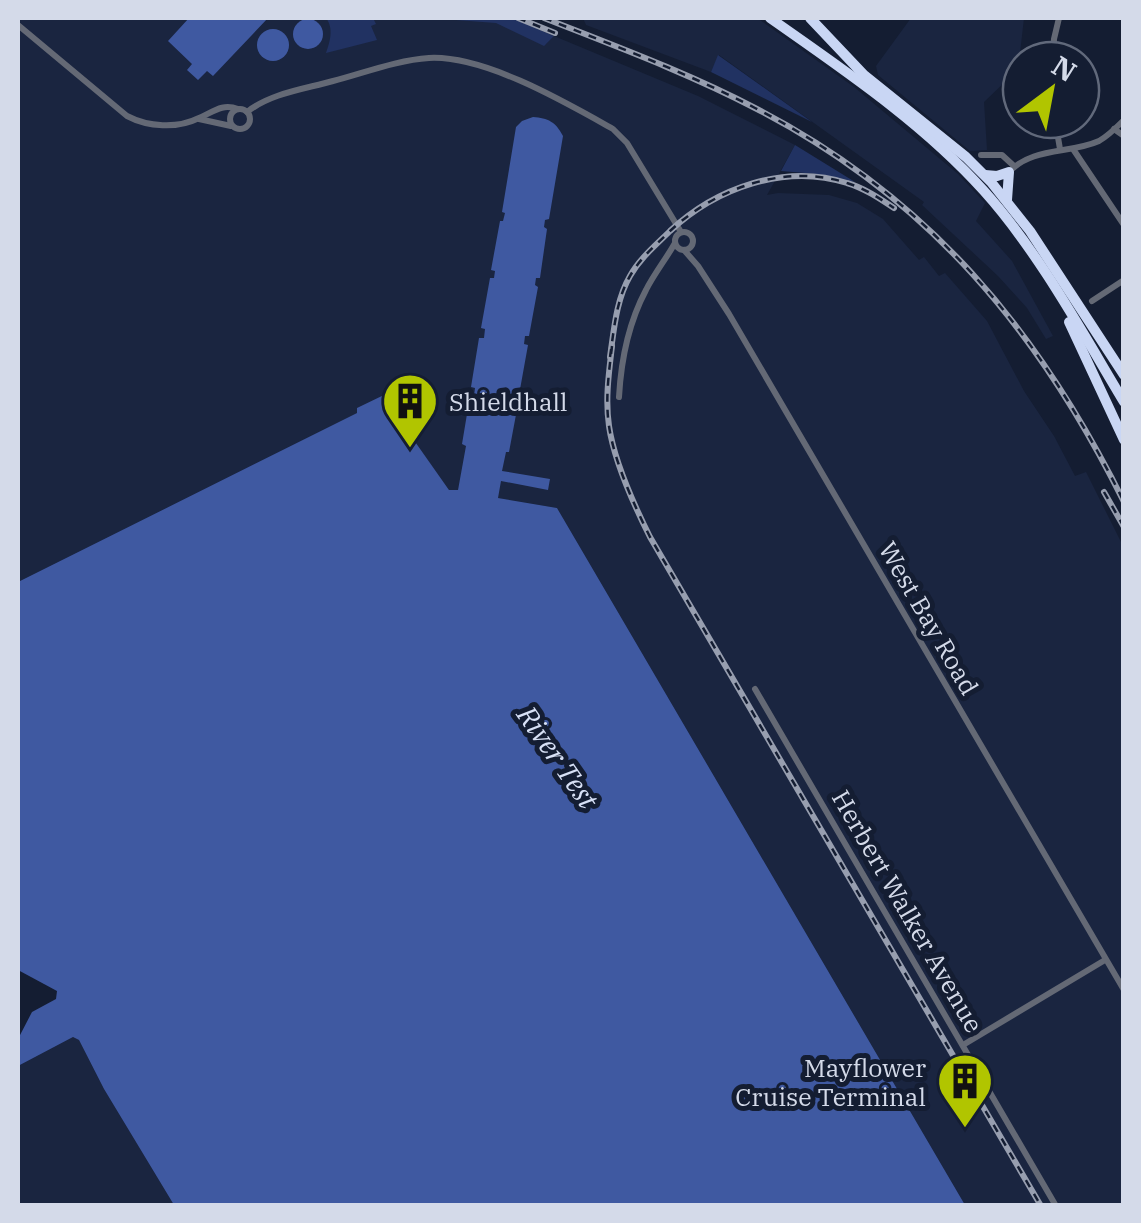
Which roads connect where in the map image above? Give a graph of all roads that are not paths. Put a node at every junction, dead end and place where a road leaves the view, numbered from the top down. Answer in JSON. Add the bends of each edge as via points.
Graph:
{"nodes":[{"id":1,"x":770,"y":18,"type":"edge"},
{"id":2,"x":810,"y":18,"type":"edge"},
{"id":3,"x":18,"y":24,"type":"edge"},
{"id":4,"x":238,"y":108,"type":"junction"},
{"id":5,"x":248,"y":112,"type":"junction"},
{"id":6,"x":198,"y":119,"type":"junction"},
{"id":7,"x":1124,"y":120,"type":"edge"},
{"id":8,"x":232,"y":126,"type":"junction"},
{"id":9,"x":1114,"y":129,"type":"junction"},
{"id":10,"x":1124,"y":136,"type":"edge"},
{"id":11,"x":1058,"y":140,"type":"edge"},
{"id":12,"x":1073,"y":149,"type":"junction"},
{"id":13,"x":1060,"y":150,"type":"junction"},
{"id":14,"x":981,"y":155,"type":"dead end"},
{"id":15,"x":1012,"y":169,"type":"junction"},
{"id":16,"x":984,"y":175,"type":"junction"},
{"id":17,"x":1007,"y":200,"type":"junction"},
{"id":18,"x":1124,"y":226,"type":"edge"},
{"id":19,"x":681,"y":232,"type":"junction"},
{"id":20,"x":692,"y":245,"type":"junction"},
{"id":21,"x":680,"y":248,"type":"junction"},
{"id":22,"x":698,"y":266,"type":"junction"},
{"id":23,"x":1124,"y":280,"type":"edge"},
{"id":24,"x":1054,"y":289,"type":"junction"},
{"id":25,"x":1092,"y":301,"type":"dead end"},
{"id":26,"x":1124,"y":376,"type":"edge"},
{"id":27,"x":619,"y":397,"type":"dead end"},
{"id":28,"x":1124,"y":402,"type":"edge"},
{"id":29,"x":1124,"y":440,"type":"edge"},
{"id":30,"x":755,"y":688,"type":"dead end"},
{"id":31,"x":1106,"y":960,"type":"junction"},
{"id":32,"x":1124,"y":990,"type":"edge"},
{"id":33,"x":963,"y":1045,"type":"junction"},
{"id":34,"x":1056,"y":1206,"type":"edge"}],
"edges":[{"from":1,"to":24,"type":"highway","via":[[957,163],[1020,235]]},
{"from":2,"to":16,"type":"highway","via":[[864,75]]},
{"from":3,"to":6,"type":"street","via":[[138,122]]},
{"from":4,"to":5,"type":"street"},
{"from":4,"to":6,"type":"street","via":[[226,106]]},
{"from":4,"to":8,"type":"street","via":[[229,117]]},
{"from":5,"to":8,"type":"street","via":[[246,127]]},
{"from":5,"to":19,"type":"street","via":[[276,96],[391,66],[428,58],[474,63],[613,128]]},
{"from":6,"to":8,"type":"street"},
{"from":7,"to":9,"type":"street"},
{"from":9,"to":10,"type":"street"},
{"from":9,"to":12,"type":"street"},
{"from":11,"to":13,"type":"street"},
{"from":12,"to":13,"type":"street"},
{"from":12,"to":18,"type":"street"},
{"from":13,"to":15,"type":"street"},
{"from":14,"to":15,"type":"street","via":[[1002,155]]},
{"from":15,"to":16,"type":"highway"},
{"from":15,"to":17,"type":"highway"},
{"from":16,"to":17,"type":"highway"},
{"from":17,"to":26,"type":"highway"},
{"from":19,"to":20,"type":"street","via":[[690,234]]},
{"from":19,"to":21,"type":"street"},
{"from":20,"to":21,"type":"street"},
{"from":20,"to":22,"type":"street","name":"West Bay Road"},
{"from":21,"to":22,"type":"street","name":"West Bay Road"},
{"from":21,"to":27,"type":"street","via":[[636,312]]},
{"from":22,"to":31,"type":"street","name":"West Bay Road"},
{"from":23,"to":25,"type":"street"},
{"from":24,"to":28,"type":"highway"},
{"from":24,"to":29,"type":"highway"},
{"from":30,"to":33,"type":"street","name":"Herbert Walker Avenue"},
{"from":31,"to":32,"type":"street","name":"West Bay Road"},
{"from":31,"to":33,"type":"street"},
{"from":33,"to":34,"type":"street","name":"Herbert Walker Avenue"}]}
